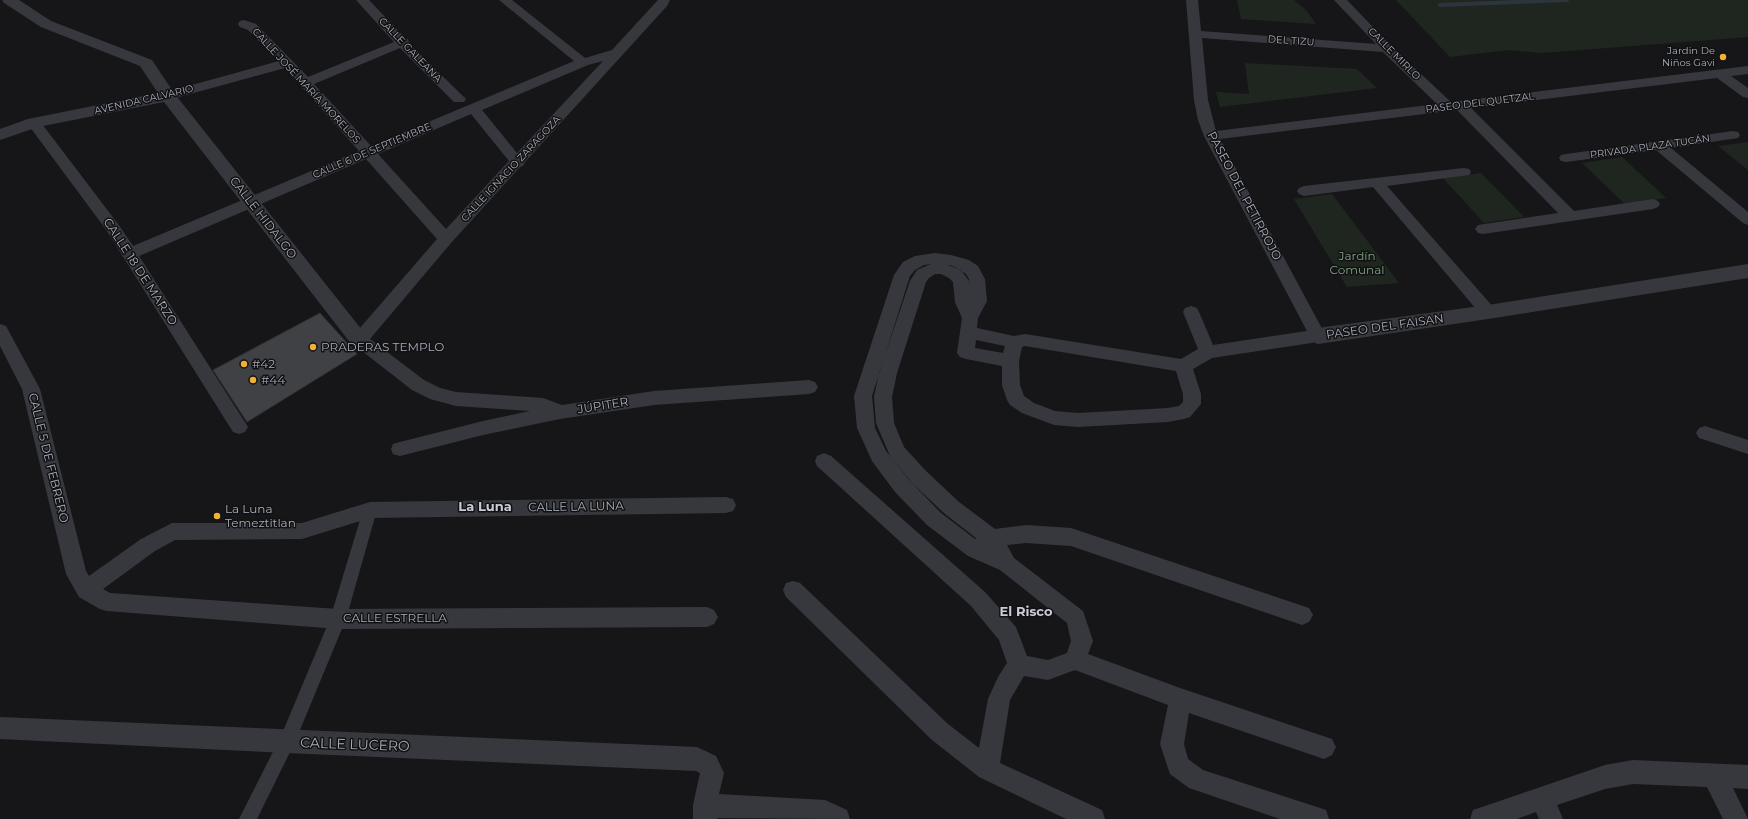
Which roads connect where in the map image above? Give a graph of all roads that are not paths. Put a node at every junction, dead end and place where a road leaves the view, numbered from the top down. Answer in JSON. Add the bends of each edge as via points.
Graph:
{"nodes":[{"id":1,"x":9,"y":0,"type":"edge"},
{"id":2,"x":362,"y":0,"type":"edge"},
{"id":3,"x":505,"y":0,"type":"edge"},
{"id":4,"x":664,"y":0,"type":"edge"},
{"id":5,"x":1192,"y":0,"type":"edge"},
{"id":6,"x":1340,"y":0,"type":"edge"},
{"id":7,"x":244,"y":24,"type":"dead end"},
{"id":8,"x":1196,"y":34,"type":"junction"},
{"id":9,"x":404,"y":42,"type":"junction"},
{"id":10,"x":1387,"y":49,"type":"junction"},
{"id":11,"x":616,"y":53,"type":"junction"},
{"id":12,"x":583,"y":62,"type":"junction"},
{"id":13,"x":288,"y":63,"type":"junction"},
{"id":14,"x":1748,"y":70,"type":"edge"},
{"id":15,"x":1719,"y":73,"type":"junction"},
{"id":16,"x":306,"y":83,"type":"junction"},
{"id":17,"x":1748,"y":94,"type":"edge"},
{"id":18,"x":168,"y":96,"type":"junction"},
{"id":19,"x":459,"y":99,"type":"dead end"},
{"id":20,"x":1454,"y":106,"type":"junction"},
{"id":21,"x":473,"y":108,"type":"junction"},
{"id":22,"x":34,"y":123,"type":"junction"},
{"id":23,"x":0,"y":135,"type":"edge"},
{"id":24,"x":1733,"y":135,"type":"dead end"},
{"id":25,"x":1211,"y":136,"type":"junction"},
{"id":26,"x":1659,"y":145,"type":"junction"},
{"id":27,"x":370,"y":153,"type":"junction"},
{"id":28,"x":1566,"y":158,"type":"dead end"},
{"id":29,"x":518,"y":163,"type":"junction"},
{"id":30,"x":1464,"y":172,"type":"dead end"},
{"id":31,"x":1378,"y":183,"type":"junction"},
{"id":32,"x":1304,"y":191,"type":"dead end"},
{"id":33,"x":251,"y":202,"type":"junction"},
{"id":34,"x":1653,"y":204,"type":"dead end"},
{"id":35,"x":1570,"y":216,"type":"junction"},
{"id":36,"x":1748,"y":220,"type":"edge"},
{"id":37,"x":1484,"y":229,"type":"dead end"},
{"id":38,"x":446,"y":239,"type":"junction"},
{"id":39,"x":129,"y":254,"type":"junction"},
{"id":40,"x":1748,"y":271,"type":"edge"},
{"id":41,"x":1191,"y":312,"type":"dead end"},
{"id":42,"x":1488,"y":312,"type":"junction"},
{"id":43,"x":969,"y":325,"type":"junction"},
{"id":44,"x":0,"y":330,"type":"edge"},
{"id":45,"x":1318,"y":336,"type":"junction"},
{"id":46,"x":359,"y":340,"type":"junction"},
{"id":47,"x":1020,"y":341,"type":"junction"},
{"id":48,"x":1208,"y":352,"type":"junction"},
{"id":49,"x":1010,"y":362,"type":"junction"},
{"id":50,"x":1183,"y":366,"type":"junction"},
{"id":51,"x":809,"y":387,"type":"dead end"},
{"id":52,"x":560,"y":412,"type":"junction"},
{"id":53,"x":239,"y":427,"type":"dead end"},
{"id":54,"x":1705,"y":433,"type":"dead end"},
{"id":55,"x":1748,"y":447,"type":"edge"},
{"id":56,"x":400,"y":448,"type":"dead end"},
{"id":57,"x":824,"y":461,"type":"dead end"},
{"id":58,"x":726,"y":505,"type":"dead end"},
{"id":59,"x":370,"y":510,"type":"junction"},
{"id":60,"x":992,"y":538,"type":"junction"},
{"id":61,"x":975,"y":550,"type":"junction"},
{"id":62,"x":1007,"y":564,"type":"junction"},
{"id":63,"x":86,"y":590,"type":"junction"},
{"id":64,"x":793,"y":590,"type":"dead end"},
{"id":65,"x":1302,"y":615,"type":"dead end"},
{"id":66,"x":707,"y":617,"type":"dead end"},
{"id":67,"x":338,"y":619,"type":"junction"},
{"id":68,"x":1075,"y":660,"type":"junction"},
{"id":69,"x":1019,"y":665,"type":"junction"},
{"id":70,"x":1180,"y":699,"type":"junction"},
{"id":71,"x":0,"y":728,"type":"edge"},
{"id":72,"x":287,"y":742,"type":"junction"},
{"id":73,"x":1324,"y":747,"type":"dead end"},
{"id":74,"x":987,"y":769,"type":"junction"},
{"id":75,"x":1714,"y":776,"type":"junction"},
{"id":76,"x":1748,"y":777,"type":"edge"},
{"id":77,"x":1547,"y":809,"type":"edge"},
{"id":78,"x":705,"y":812,"type":"edge"},
{"id":79,"x":248,"y":819,"type":"edge"},
{"id":80,"x":838,"y":819,"type":"edge"},
{"id":81,"x":1093,"y":819,"type":"edge"},
{"id":82,"x":1317,"y":819,"type":"edge"},
{"id":83,"x":1482,"y":819,"type":"edge"},
{"id":84,"x":1736,"y":819,"type":"edge"}],
"edges":[{"from":1,"to":18,"type":"street","name":"CALLE HIDALGO","via":[[46,24],[146,63]]},
{"from":2,"to":9,"type":"street","name":"CALLE GALEANA"},
{"from":3,"to":12,"type":"street"},
{"from":4,"to":11,"type":"street","name":"CALLE IGNACIO ZARAGOZA"},
{"from":5,"to":8,"type":"street","name":"PASEO DEL PETIRROJO"},
{"from":6,"to":10,"type":"street","name":"CALLE MIRLO"},
{"from":7,"to":13,"type":"street","name":"CALLE JOSÉ MARÍA MORELOS","via":[[252,27]]},
{"from":8,"to":10,"type":"street","name":"DEL TIZU"},
{"from":8,"to":25,"type":"street","name":"PASEO DEL PETIRROJO","via":[[1201,100]]},
{"from":9,"to":16,"type":"street"},
{"from":9,"to":19,"type":"street","name":"CALLE GALEANA","via":[[420,62]]},
{"from":10,"to":20,"type":"street","name":"CALLE MIRLO"},
{"from":11,"to":12,"type":"street","name":"CALLE 6 DE SEPTIEMBRE"},
{"from":11,"to":29,"type":"street","name":"CALLE IGNACIO ZARAGOZA"},
{"from":12,"to":21,"type":"street","name":"CALLE 6 DE SEPTIEMBRE"},
{"from":13,"to":16,"type":"street","name":"CALLE JOSÉ MARÍA MORELOS"},
{"from":13,"to":18,"type":"street","name":"AVENIDA CALVARIO"},
{"from":14,"to":15,"type":"street","name":"PASEO DEL QUETZAL"},
{"from":15,"to":17,"type":"street"},
{"from":15,"to":20,"type":"street","name":"PASEO DEL QUETZAL"},
{"from":16,"to":27,"type":"street","name":"CALLE JOSÉ MARÍA MORELOS"},
{"from":18,"to":22,"type":"street","name":"AVENIDA CALVARIO"},
{"from":18,"to":33,"type":"street","name":"CALLE HIDALGO"},
{"from":20,"to":25,"type":"street","name":"PASEO DEL QUETZAL"},
{"from":20,"to":35,"type":"street","name":"CALLE MIRLO"},
{"from":21,"to":27,"type":"street","name":"CALLE 6 DE SEPTIEMBRE"},
{"from":21,"to":29,"type":"street"},
{"from":22,"to":23,"type":"street","name":"AVENIDA CALVARIO"},
{"from":22,"to":39,"type":"street","name":"CALLE 18 DE MARZO","via":[[113,228]]},
{"from":24,"to":26,"type":"street","name":"PRIVADA PLAZA TUCÁN"},
{"from":25,"to":45,"type":"street","name":"PASEO DEL PETIRROJO"},
{"from":26,"to":28,"type":"street","name":"PRIVADA PLAZA TUCÁN"},
{"from":26,"to":36,"type":"street"},
{"from":27,"to":33,"type":"street","name":"CALLE 6 DE SEPTIEMBRE"},
{"from":27,"to":38,"type":"street","name":"CALLE JOSÉ MARÍA MORELOS"},
{"from":29,"to":38,"type":"street","name":"CALLE IGNACIO ZARAGOZA"},
{"from":30,"to":31,"type":"street"},
{"from":31,"to":32,"type":"street"},
{"from":31,"to":42,"type":"street"},
{"from":33,"to":39,"type":"street","name":"CALLE 6 DE SEPTIEMBRE"},
{"from":33,"to":46,"type":"street","name":"CALLE HIDALGO"},
{"from":34,"to":35,"type":"street"},
{"from":35,"to":37,"type":"street"},
{"from":38,"to":46,"type":"street","name":"CALLE IGNACIO ZARAGOZA"},
{"from":39,"to":53,"type":"street","name":"CALLE 18 DE MARZO"},
{"from":40,"to":42,"type":"street","name":"PASEO DEL FAISAN"},
{"from":41,"to":48,"type":"street"},
{"from":42,"to":45,"type":"street","name":"PASEO DEL FAISAN"},
{"from":43,"to":47,"type":"street"},
{"from":43,"to":49,"type":"street","via":[[966,353]]},
{"from":43,"to":60,"type":"street","via":[[961,281],[956,274],[943,269],[932,269],[923,274],[918,281],[888,373],[883,397],[885,423],[897,450],[919,477],[952,508]]},
{"from":43,"to":61,"type":"street","via":[[979,301],[977,279],[972,270],[957,262],[935,258],[921,260],[909,266],[902,276],[863,396],[866,428],[879,456],[902,486],[934,520]]},
{"from":44,"to":63,"type":"street","name":"CALLE 5 DE FEBRERO","via":[[31,389],[76,574]]},
{"from":45,"to":48,"type":"street","name":"PASEO DEL FAISAN"},
{"from":46,"to":52,"type":"street","via":[[418,385],[436,394],[456,399],[543,405]]},
{"from":47,"to":49,"type":"street"},
{"from":47,"to":50,"type":"street"},
{"from":48,"to":50,"type":"street","name":"PASEO DEL FAISAN"},
{"from":49,"to":50,"type":"street","via":[[1011,385],[1016,400],[1028,408],[1054,418],[1078,420],[1184,412],[1192,404],[1192,394]]},
{"from":51,"to":52,"type":"street","name":"JÚPITER","via":[[654,398]]},
{"from":52,"to":56,"type":"street","name":"JÚPITER"},
{"from":54,"to":55,"type":"street"},
{"from":57,"to":69,"type":"street","via":[[978,599],[1008,634]]},
{"from":58,"to":59,"type":"street","name":"CALLE LA LUNA"},
{"from":59,"to":63,"type":"street","name":"CALLE LA LUNA","via":[[302,531],[172,532],[148,545]]},
{"from":59,"to":67,"type":"street"},
{"from":60,"to":61,"type":"street"},
{"from":60,"to":62,"type":"street"},
{"from":60,"to":65,"type":"street","via":[[1026,534],[1071,537]]},
{"from":61,"to":62,"type":"street"},
{"from":62,"to":68,"type":"street","via":[[1076,618],[1082,641]]},
{"from":63,"to":67,"type":"street","name":"CALLE ESTRELLA","via":[[107,602]]},
{"from":64,"to":74,"type":"street","via":[[940,732]]},
{"from":66,"to":67,"type":"street","name":"CALLE ESTRELLA"},
{"from":67,"to":72,"type":"street"},
{"from":68,"to":69,"type":"street","via":[[1048,670]]},
{"from":68,"to":70,"type":"street"},
{"from":69,"to":74,"type":"street","via":[[999,699]]},
{"from":70,"to":73,"type":"street"},
{"from":70,"to":82,"type":"street","via":[[1172,744],[1178,766],[1197,780]]},
{"from":71,"to":72,"type":"street","name":"CALLE LUCERO"},
{"from":72,"to":78,"type":"street","name":"CALLE LUCERO","via":[[697,759],[708,764],[712,773]]},
{"from":72,"to":79,"type":"street"},
{"from":74,"to":81,"type":"street"},
{"from":75,"to":76,"type":"street"},
{"from":75,"to":77,"type":"street","via":[[1633,772],[1605,777]]},
{"from":75,"to":84,"type":"street"},
{"from":77,"to":83,"type":"street"},
{"from":78,"to":80,"type":"street","via":[[825,812]]}]}
